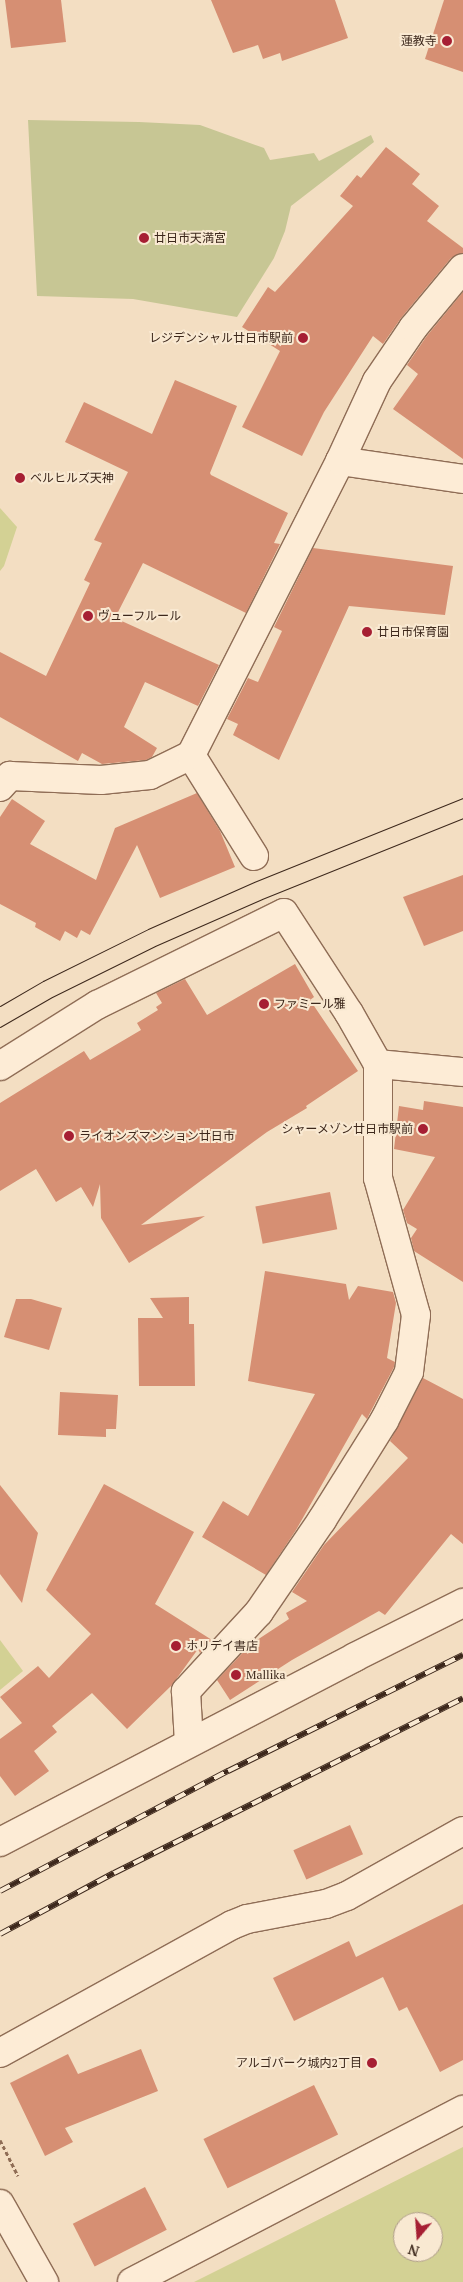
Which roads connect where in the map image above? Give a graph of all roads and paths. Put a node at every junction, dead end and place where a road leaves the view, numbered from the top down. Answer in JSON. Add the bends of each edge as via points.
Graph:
{"nodes":[{"id":1,"x":463,"y":268,"type":"edge"},
{"id":2,"x":340,"y":461,"type":"junction"},
{"id":3,"x":463,"y":479,"type":"edge"},
{"id":4,"x":191,"y":755,"type":"junction"},
{"id":5,"x":0,"y":787,"type":"edge"},
{"id":6,"x":254,"y":856,"type":"dead end"},
{"id":7,"x":378,"y":1064,"type":"junction"},
{"id":8,"x":0,"y":1066,"type":"edge"},
{"id":9,"x":463,"y":1072,"type":"edge"},
{"id":10,"x":463,"y":1603,"type":"edge"},
{"id":11,"x":189,"y":1743,"type":"junction"},
{"id":12,"x":463,"y":1831,"type":"edge"},
{"id":13,"x":3,"y":1834,"type":"edge"},
{"id":14,"x":0,"y":2053,"type":"edge"},
{"id":15,"x":463,"y":2110,"type":"edge"},
{"id":16,"x":0,"y":2204,"type":"edge"},
{"id":17,"x":44,"y":2282,"type":"edge"},
{"id":18,"x":132,"y":2282,"type":"edge"}],
"edges":[{"from":1,"to":2,"type":"street","via":[[413,328],[377,381]]},
{"from":2,"to":3,"type":"street"},
{"from":2,"to":4,"type":"street"},
{"from":4,"to":5,"type":"street","via":[[150,775],[101,780],[10,776]]},
{"from":4,"to":6,"type":"street"},
{"from":7,"to":8,"type":"street","via":[[284,913],[97,1004]]},
{"from":7,"to":9,"type":"street"},
{"from":7,"to":11,"type":"street","via":[[378,1178],[416,1315],[408,1372],[384,1420],[322,1520],[259,1612],[186,1691]]},
{"from":10,"to":11,"type":"street"},
{"from":11,"to":13,"type":"street"},
{"from":12,"to":14,"type":"street","via":[[346,1896],[326,1904],[232,1924]]},
{"from":15,"to":18,"type":"street"},
{"from":16,"to":17,"type":"street"}]}
